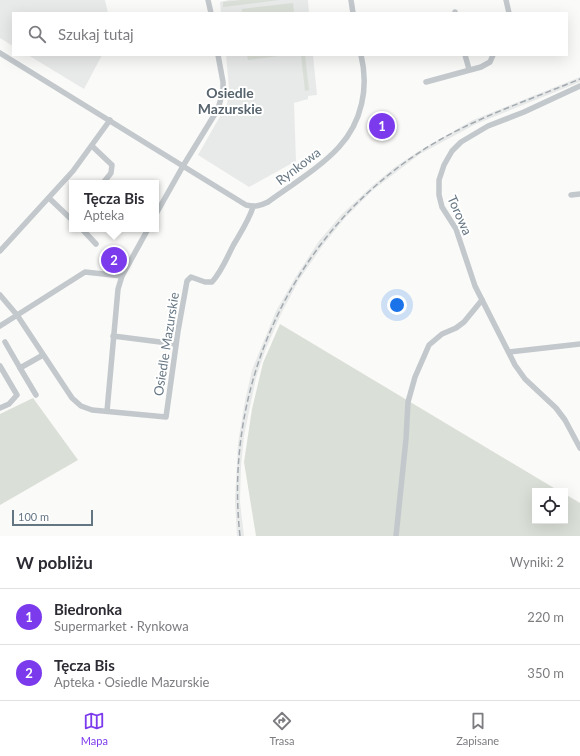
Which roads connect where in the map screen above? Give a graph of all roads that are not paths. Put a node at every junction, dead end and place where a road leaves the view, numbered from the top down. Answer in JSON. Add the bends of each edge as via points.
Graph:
{"nodes":[{"id":1,"x":208,"y":0,"type":"edge"},
{"id":2,"x":351,"y":0,"type":"edge"},
{"id":3,"x":506,"y":0,"type":"edge"},
{"id":4,"x":211,"y":12,"type":"edge"},
{"id":5,"x":353,"y":12,"type":"edge"},
{"id":6,"x":509,"y":12,"type":"edge"},
{"id":7,"x":0,"y":53,"type":"edge"},
{"id":8,"x":218,"y":56,"type":"edge"},
{"id":9,"x":361,"y":56,"type":"edge"},
{"id":10,"x":465,"y":56,"type":"edge"},
{"id":11,"x":493,"y":56,"type":"edge"},
{"id":12,"x":469,"y":69,"type":"junction"},
{"id":13,"x":426,"y":82,"type":"dead end"},
{"id":14,"x":580,"y":86,"type":"edge"},
{"id":15,"x":110,"y":120,"type":"junction"},
{"id":16,"x":92,"y":146,"type":"junction"},
{"id":17,"x":183,"y":166,"type":"junction"},
{"id":18,"x":105,"y":180,"type":"edge"},
{"id":19,"x":580,"y":194,"type":"edge"},
{"id":20,"x":571,"y":195,"type":"dead end"},
{"id":21,"x":49,"y":198,"type":"junction"},
{"id":22,"x":253,"y":207,"type":"junction"},
{"id":23,"x":159,"y":209,"type":"edge"},
{"id":24,"x":69,"y":216,"type":"edge"},
{"id":25,"x":85,"y":232,"type":"edge"},
{"id":26,"x":146,"y":232,"type":"edge"},
{"id":27,"x":96,"y":244,"type":"dead end"},
{"id":28,"x":0,"y":251,"type":"edge"},
{"id":29,"x":122,"y":276,"type":"junction"},
{"id":30,"x":0,"y":295,"type":"edge"},
{"id":31,"x":482,"y":300,"type":"junction"},
{"id":32,"x":17,"y":315,"type":"junction"},
{"id":33,"x":0,"y":326,"type":"edge"},
{"id":34,"x":114,"y":336,"type":"junction"},
{"id":35,"x":5,"y":342,"type":"dead end"},
{"id":36,"x":176,"y":344,"type":"junction"},
{"id":37,"x":580,"y":344,"type":"edge"},
{"id":38,"x":509,"y":352,"type":"junction"},
{"id":39,"x":43,"y":355,"type":"junction"},
{"id":40,"x":0,"y":366,"type":"edge"},
{"id":41,"x":20,"y":368,"type":"junction"},
{"id":42,"x":36,"y":395,"type":"dead end"},
{"id":43,"x":0,"y":408,"type":"edge"},
{"id":44,"x":107,"y":411,"type":"junction"},
{"id":45,"x":573,"y":432,"type":"junction"},
{"id":46,"x":580,"y":432,"type":"edge"},
{"id":47,"x":580,"y":448,"type":"edge"},
{"id":48,"x":396,"y":536,"type":"edge"}],
"edges":[{"from":1,"to":4,"type":"street"},
{"from":2,"to":5,"type":"street"},
{"from":3,"to":6,"type":"street"},
{"from":7,"to":15,"type":"street"},
{"from":8,"to":17,"type":"street","via":[[223,82],[222,100]]},
{"from":9,"to":22,"type":"street","name":"Rynkowa","via":[[365,84],[363,100],[354,126],[346,138],[328,158],[268,202]]},
{"from":10,"to":12,"type":"street"},
{"from":11,"to":12,"type":"street","via":[[490,62]]},
{"from":12,"to":13,"type":"street"},
{"from":14,"to":31,"type":"street","name":"Torowa","via":[[475,132],[452,151],[444,166],[439,180],[442,207],[456,229]]},
{"from":15,"to":16,"type":"street"},
{"from":15,"to":17,"type":"street"},
{"from":16,"to":18,"type":"street","via":[[112,165],[111,173]]},
{"from":16,"to":21,"type":"street"},
{"from":17,"to":22,"type":"street"},
{"from":17,"to":23,"type":"street"},
{"from":19,"to":20,"type":"street"},
{"from":21,"to":24,"type":"street"},
{"from":21,"to":28,"type":"street"},
{"from":22,"to":36,"type":"street","name":"Osiedle Mazurskie","via":[[224,265],[212,282],[191,277],[187,281]]},
{"from":25,"to":27,"type":"street"},
{"from":26,"to":29,"type":"street"},
{"from":29,"to":32,"type":"street","via":[[85,272]]},
{"from":29,"to":34,"type":"street","via":[[118,289]]},
{"from":30,"to":32,"type":"street","name":"Osiedle Mazurskie"},
{"from":31,"to":38,"type":"street","name":"Torowa"},
{"from":31,"to":48,"type":"street","via":[[464,322],[442,334],[429,346],[410,390]]},
{"from":32,"to":33,"type":"street"},
{"from":32,"to":39,"type":"street","name":"Osiedle Mazurskie"},
{"from":34,"to":36,"type":"street"},
{"from":34,"to":44,"type":"street"},
{"from":35,"to":41,"type":"street"},
{"from":36,"to":44,"type":"street","name":"Osiedle Mazurskie","via":[[166,417]]},
{"from":37,"to":38,"type":"street"},
{"from":38,"to":45,"type":"street","name":"Torowa","via":[[525,379],[556,408]]},
{"from":39,"to":41,"type":"street"},
{"from":39,"to":44,"type":"street","name":"Osiedle Mazurskie","via":[[72,398],[81,406]]},
{"from":40,"to":43,"type":"street","via":[[17,395],[9,404]]},
{"from":41,"to":42,"type":"street"},
{"from":45,"to":46,"type":"street"},
{"from":45,"to":47,"type":"street","name":"Torowa"}]}
